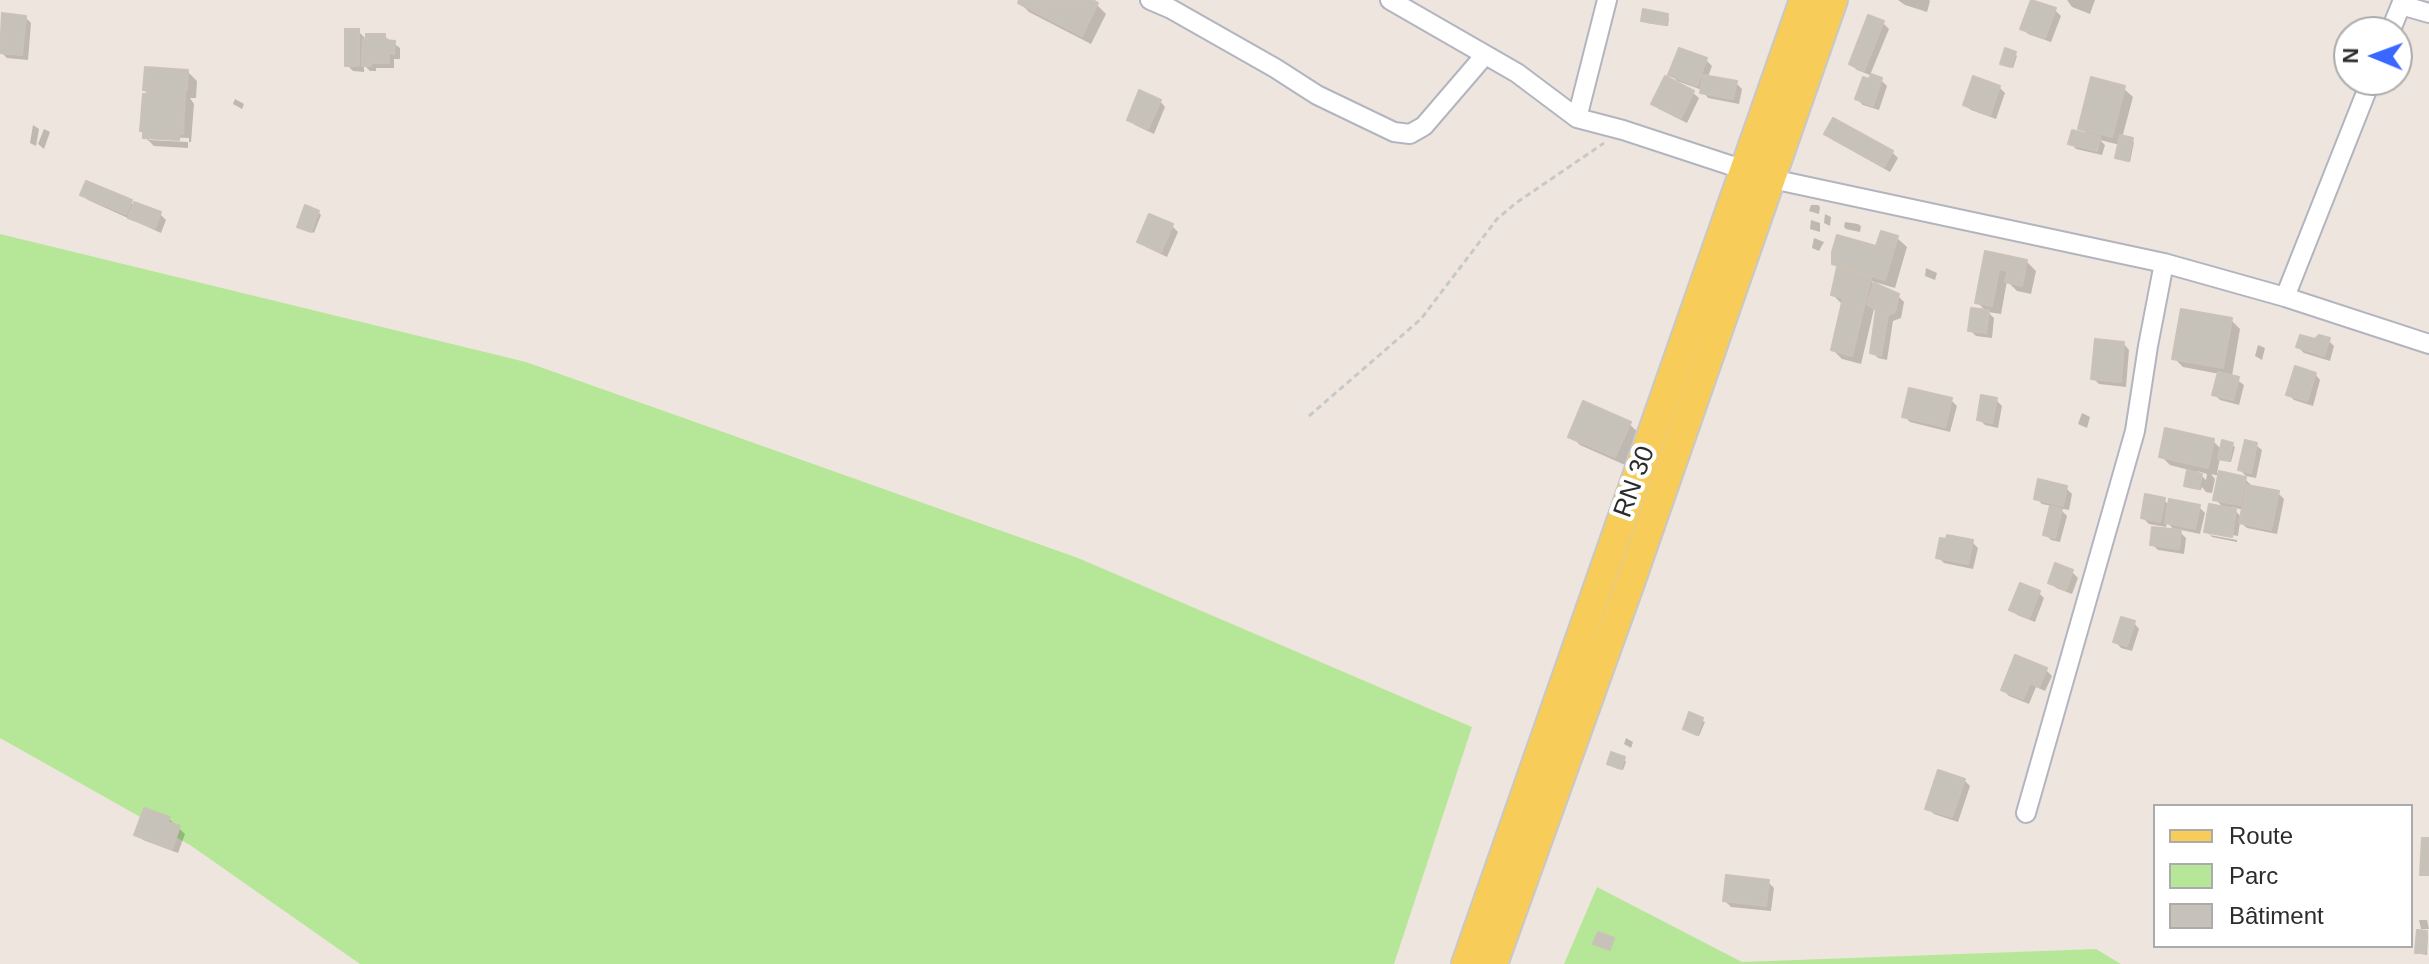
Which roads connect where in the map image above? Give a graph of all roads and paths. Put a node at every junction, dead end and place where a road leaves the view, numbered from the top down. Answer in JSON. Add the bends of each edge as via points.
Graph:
{"nodes":[{"id":1,"x":1150,"y":0,"type":"edge"},
{"id":2,"x":1390,"y":0,"type":"edge"},
{"id":3,"x":1607,"y":0,"type":"edge"},
{"id":4,"x":1804,"y":0,"type":"edge"},
{"id":5,"x":1833,"y":0,"type":"edge"},
{"id":6,"x":2402,"y":2,"type":"edge"},
{"id":7,"x":2429,"y":13,"type":"edge"},
{"id":8,"x":1485,"y":55,"type":"junction"},
{"id":9,"x":2365,"y":96,"type":"edge"},
{"id":10,"x":1577,"y":118,"type":"junction"},
{"id":11,"x":1623,"y":130,"type":"junction"},
{"id":12,"x":1759,"y":174,"type":"junction"},
{"id":13,"x":2164,"y":263,"type":"junction"},
{"id":14,"x":2285,"y":297,"type":"junction"},
{"id":15,"x":2429,"y":344,"type":"edge"},
{"id":16,"x":1309,"y":416,"type":"dead end"},
{"id":17,"x":2026,"y":813,"type":"dead end"},
{"id":18,"x":1466,"y":964,"type":"edge"},
{"id":19,"x":1493,"y":964,"type":"edge"}],
"edges":[{"from":1,"to":8,"type":"street","via":[[1317,95],[1394,132],[1410,134],[1424,126]]},
{"from":2,"to":8,"type":"street"},
{"from":3,"to":10,"type":"street"},
{"from":4,"to":12,"type":"main road","name":"RN 30","number":"RN 30"},
{"from":5,"to":12,"type":"main road","number":"RN 30"},
{"from":6,"to":7,"type":"street"},
{"from":8,"to":10,"type":"street"},
{"from":9,"to":14,"type":"street"},
{"from":10,"to":11,"type":"street"},
{"from":11,"to":12,"type":"street"},
{"from":11,"to":16,"type":"path","via":[[1497,219],[1421,319]]},
{"from":12,"to":13,"type":"street"},
{"from":12,"to":18,"type":"main road","name":"RN 30","number":"RN 30"},
{"from":12,"to":19,"type":"main road","number":"RN 30"},
{"from":13,"to":14,"type":"street"},
{"from":13,"to":17,"type":"street","via":[[2135,431]]},
{"from":14,"to":15,"type":"street"}]}
